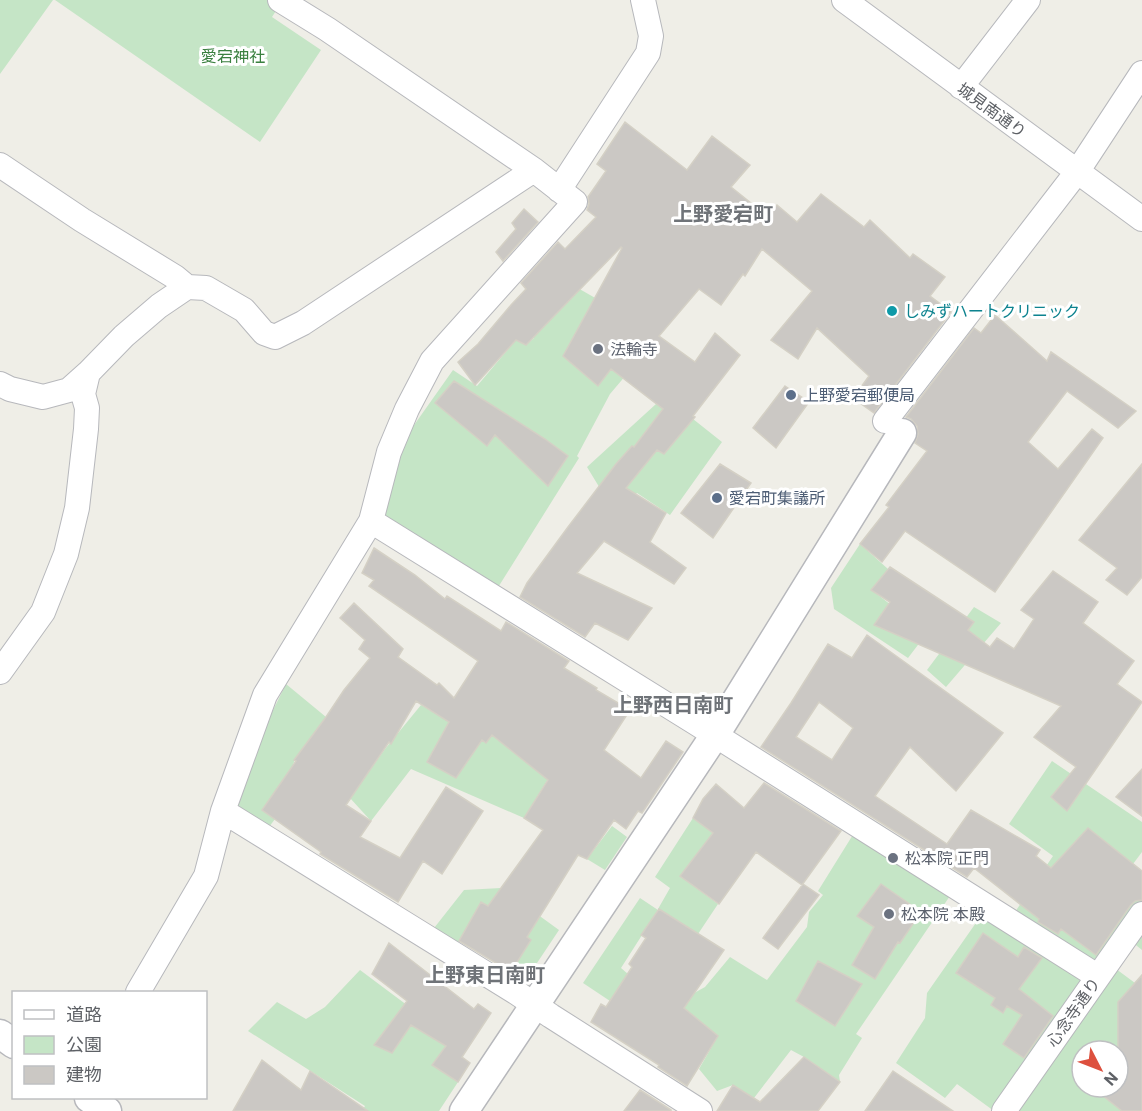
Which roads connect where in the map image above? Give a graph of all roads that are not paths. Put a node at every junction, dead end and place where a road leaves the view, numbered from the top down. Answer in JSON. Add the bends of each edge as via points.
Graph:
{"nodes":[{"id":1,"x":280,"y":0,"type":"edge"},
{"id":2,"x":643,"y":0,"type":"edge"},
{"id":3,"x":844,"y":0,"type":"edge"},
{"id":4,"x":1028,"y":0,"type":"edge"},
{"id":5,"x":1142,"y":73,"type":"edge"},
{"id":6,"x":961,"y":87,"type":"junction"},
{"id":7,"x":0,"y":165,"type":"edge"},
{"id":8,"x":534,"y":170,"type":"junction"},
{"id":9,"x":1077,"y":172,"type":"junction"},
{"id":10,"x":559,"y":190,"type":"junction"},
{"id":11,"x":1142,"y":219,"type":"edge"},
{"id":12,"x":187,"y":287,"type":"junction"},
{"id":13,"x":88,"y":373,"type":"junction"},
{"id":14,"x":0,"y":384,"type":"edge"},
{"id":15,"x":894,"y":427,"type":"joint"},
{"id":16,"x":370,"y":521,"type":"junction"},
{"id":17,"x":0,"y":672,"type":"edge"},
{"id":18,"x":715,"y":735,"type":"junction"},
{"id":19,"x":223,"y":811,"type":"junction"},
{"id":20,"x":1142,"y":914,"type":"edge"},
{"id":21,"x":1097,"y":976,"type":"junction"},
{"id":22,"x":139,"y":991,"type":"edge"},
{"id":23,"x":534,"y":1004,"type":"junction"},
{"id":24,"x":89,"y":1099,"type":"edge"},
{"id":25,"x":107,"y":1111,"type":"edge"},
{"id":26,"x":464,"y":1111,"type":"edge"},
{"id":27,"x":700,"y":1111,"type":"edge"},
{"id":28,"x":1004,"y":1111,"type":"edge"}],
"edges":[{"from":1,"to":8,"type":"street"},
{"from":2,"to":10,"type":"street","via":[[651,36],[648,53]]},
{"from":3,"to":6,"type":"street","name":"城見南通り"},
{"from":4,"to":6,"type":"street"},
{"from":5,"to":9,"type":"street"},
{"from":6,"to":9,"type":"street","name":"城見南通り"},
{"from":7,"to":12,"type":"street"},
{"from":8,"to":10,"type":"street"},
{"from":8,"to":12,"type":"street","via":[[303,323],[275,337],[264,333],[244,310],[206,288]]},
{"from":9,"to":11,"type":"street","name":"城見南通り"},
{"from":9,"to":15,"type":"street"},
{"from":10,"to":16,"type":"street","via":[[575,202],[432,361],[389,452]]},
{"from":12,"to":13,"type":"street","via":[[124,336]]},
{"from":13,"to":14,"type":"street","via":[[69,390],[43,398]]},
{"from":13,"to":17,"type":"street","via":[[83,394],[87,429],[77,508],[66,554],[42,612]]},
{"from":15,"to":18,"type":"street"},
{"from":16,"to":18,"type":"street"},
{"from":16,"to":19,"type":"street","via":[[265,695]]},
{"from":18,"to":21,"type":"street"},
{"from":18,"to":23,"type":"street"},
{"from":19,"to":22,"type":"street","via":[[206,876]]},
{"from":19,"to":23,"type":"street"},
{"from":20,"to":21,"type":"street","name":"心念寺通り"},
{"from":21,"to":28,"type":"street","name":"心念寺通り"},
{"from":23,"to":26,"type":"street"},
{"from":23,"to":27,"type":"street"},
{"from":24,"to":25,"type":"street"}]}
